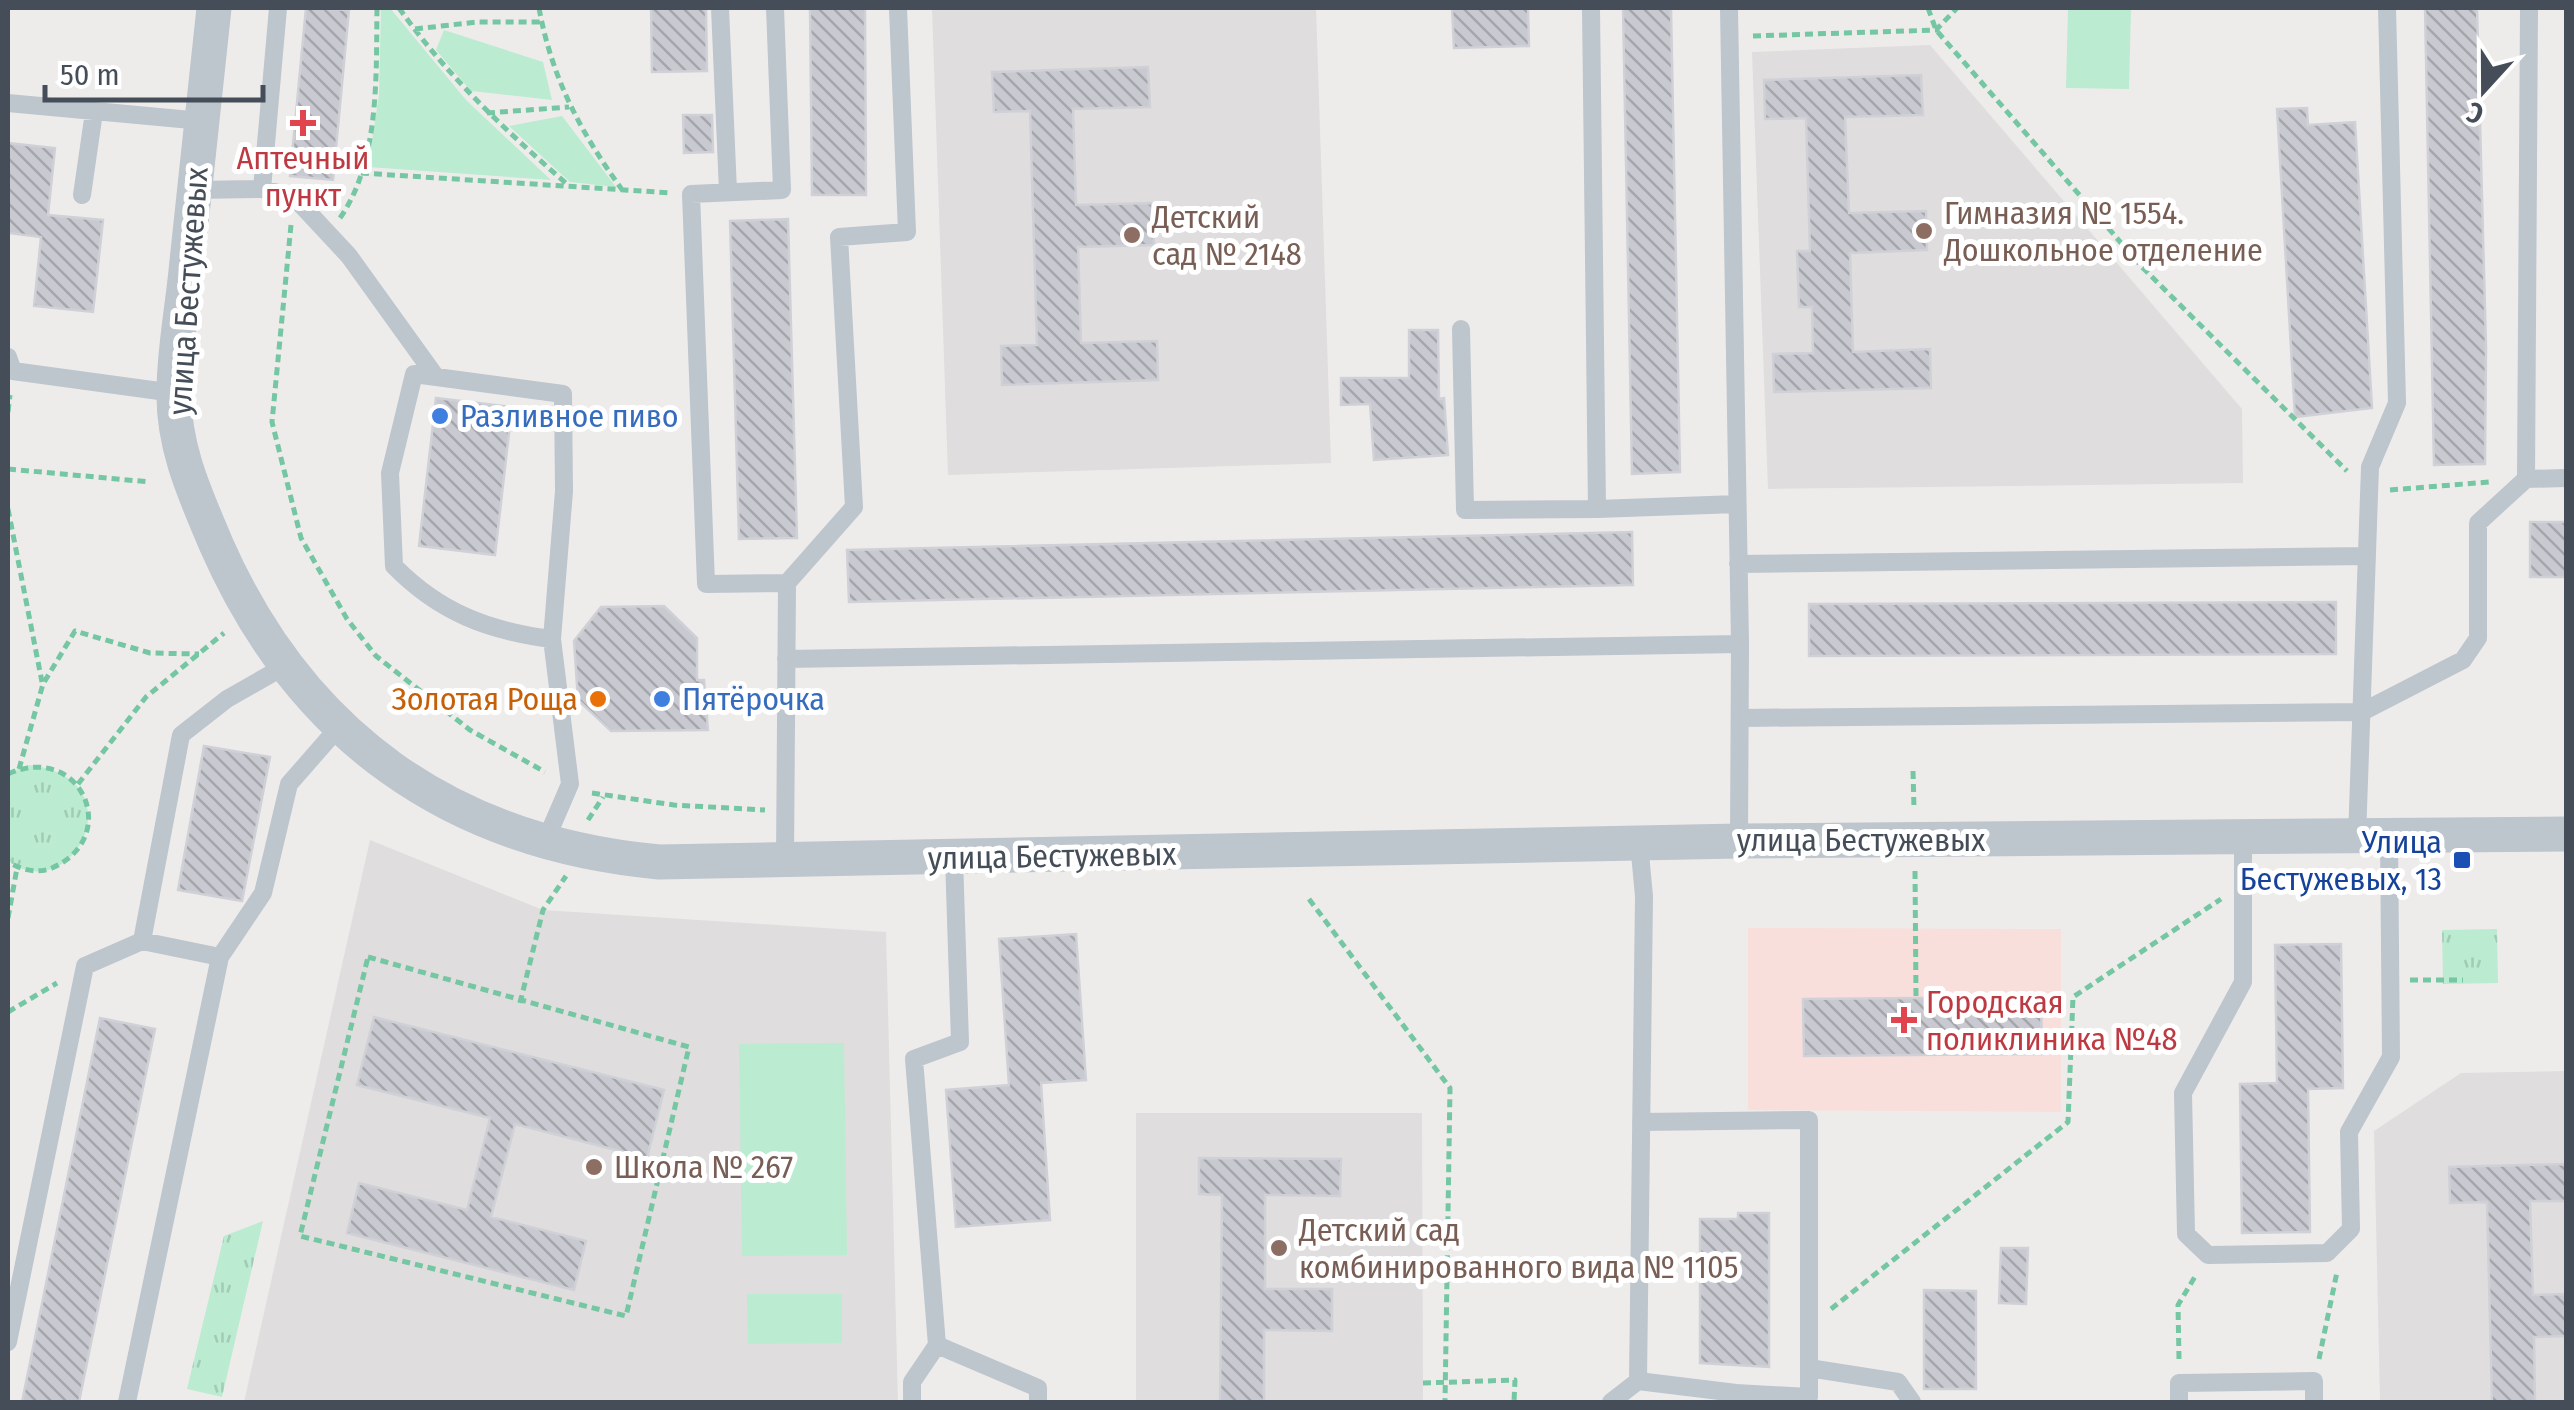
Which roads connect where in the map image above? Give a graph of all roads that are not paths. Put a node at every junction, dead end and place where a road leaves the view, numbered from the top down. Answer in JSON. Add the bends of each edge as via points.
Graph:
{"nodes":[{"id":1,"x":214,"y":8,"type":"edge"},
{"id":2,"x":278,"y":8,"type":"edge"},
{"id":3,"x":720,"y":8,"type":"edge"},
{"id":4,"x":775,"y":8,"type":"edge"},
{"id":5,"x":898,"y":8,"type":"edge"},
{"id":6,"x":1591,"y":8,"type":"edge"},
{"id":7,"x":1730,"y":8,"type":"edge"},
{"id":8,"x":2387,"y":8,"type":"edge"},
{"id":9,"x":2529,"y":8,"type":"edge"},
{"id":10,"x":8,"y":103,"type":"edge"},
{"id":11,"x":94,"y":112,"type":"junction"},
{"id":12,"x":202,"y":121,"type":"junction"},
{"id":13,"x":262,"y":189,"type":"junction"},
{"id":14,"x":194,"y":190,"type":"junction"},
{"id":15,"x":728,"y":191,"type":"junction"},
{"id":16,"x":82,"y":195,"type":"dead end"},
{"id":17,"x":1461,"y":329,"type":"dead end"},
{"id":18,"x":9,"y":367,"type":"edge"},
{"id":19,"x":436,"y":377,"type":"junction"},
{"id":20,"x":174,"y":393,"type":"junction"},
{"id":21,"x":2566,"y":478,"type":"edge"},
{"id":22,"x":2526,"y":479,"type":"junction"},
{"id":23,"x":1737,"y":504,"type":"junction"},
{"id":24,"x":1597,"y":509,"type":"junction"},
{"id":25,"x":2367,"y":556,"type":"junction"},
{"id":26,"x":1738,"y":564,"type":"junction"},
{"id":27,"x":787,"y":583,"type":"junction"},
{"id":28,"x":552,"y":639,"type":"junction"},
{"id":29,"x":1740,"y":644,"type":"junction"},
{"id":30,"x":786,"y":658,"type":"junction"},
{"id":31,"x":285,"y":666,"type":"junction"},
{"id":32,"x":2362,"y":712,"type":"junction"},
{"id":33,"x":1740,"y":718,"type":"junction"},
{"id":34,"x":338,"y":728,"type":"junction"},
{"id":35,"x":2566,"y":834,"type":"edge"},
{"id":36,"x":2243,"y":838,"type":"junction"},
{"id":37,"x":2373,"y":838,"type":"junction"},
{"id":38,"x":1739,"y":841,"type":"junction"},
{"id":39,"x":545,"y":842,"type":"junction"},
{"id":40,"x":1639,"y":843,"type":"junction"},
{"id":41,"x":954,"y":858,"type":"junction"},
{"id":42,"x":784,"y":860,"type":"junction"},
{"id":43,"x":142,"y":941,"type":"junction"},
{"id":44,"x":220,"y":957,"type":"junction"},
{"id":45,"x":1641,"y":1122,"type":"junction"},
{"id":46,"x":8,"y":1342,"type":"edge"},
{"id":47,"x":937,"y":1345,"type":"junction"},
{"id":48,"x":1809,"y":1368,"type":"junction"},
{"id":49,"x":1638,"y":1381,"type":"junction"},
{"id":50,"x":1736,"y":1398,"type":"edge"},
{"id":51,"x":128,"y":1402,"type":"edge"},
{"id":52,"x":912,"y":1402,"type":"edge"},
{"id":53,"x":1038,"y":1402,"type":"edge"},
{"id":54,"x":1610,"y":1402,"type":"edge"},
{"id":55,"x":1912,"y":1402,"type":"edge"},
{"id":56,"x":2179,"y":1402,"type":"edge"},
{"id":57,"x":2314,"y":1402,"type":"edge"}],
"edges":[{"from":1,"to":12,"type":"street","name":"улица Бестужевых"},
{"from":2,"to":13,"type":"lane"},
{"from":3,"to":15,"type":"lane"},
{"from":4,"to":15,"type":"lane","via":[[782,190]]},
{"from":5,"to":27,"type":"lane","via":[[906,232],[838,237],[854,506]]},
{"from":6,"to":24,"type":"lane"},
{"from":7,"to":23,"type":"lane"},
{"from":8,"to":25,"type":"lane","via":[[2396,403],[2370,468]]},
{"from":9,"to":22,"type":"lane"},
{"from":10,"to":11,"type":"lane"},
{"from":11,"to":12,"type":"lane"},
{"from":11,"to":16,"type":"lane"},
{"from":12,"to":14,"type":"street","name":"улица Бестужевых"},
{"from":13,"to":14,"type":"lane"},
{"from":13,"to":19,"type":"lane","via":[[294,197],[329,234]]},
{"from":14,"to":20,"type":"street","name":"улица Бестужевых"},
{"from":15,"to":27,"type":"lane","via":[[691,194],[706,584]]},
{"from":17,"to":24,"type":"lane","via":[[1465,510]]},
{"from":18,"to":20,"type":"lane"},
{"from":19,"to":28,"type":"lane","via":[[563,394],[564,490]]},
{"from":19,"to":28,"type":"lane","via":[[414,374],[390,473],[394,566],[448,611],[502,633]]},
{"from":20,"to":31,"type":"street","name":"улица Бестужевых","via":[[181,460],[230,576]]},
{"from":21,"to":22,"type":"lane"},
{"from":22,"to":32,"type":"lane","via":[[2478,523],[2478,638],[2462,660]]},
{"from":23,"to":24,"type":"lane"},
{"from":23,"to":26,"type":"lane"},
{"from":25,"to":26,"type":"lane"},
{"from":25,"to":32,"type":"lane"},
{"from":26,"to":29,"type":"lane"},
{"from":27,"to":30,"type":"lane"},
{"from":28,"to":39,"type":"lane","via":[[570,784]]},
{"from":29,"to":30,"type":"lane"},
{"from":29,"to":33,"type":"lane"},
{"from":30,"to":42,"type":"lane"},
{"from":31,"to":34,"type":"street","name":"улица Бестужевых"},
{"from":31,"to":43,"type":"lane","via":[[227,699],[181,736]]},
{"from":32,"to":33,"type":"lane"},
{"from":32,"to":37,"type":"lane"},
{"from":33,"to":38,"type":"lane"},
{"from":34,"to":39,"type":"street","name":"улица Бестужевых","via":[[454,808]]},
{"from":34,"to":44,"type":"lane","via":[[289,784],[263,893]]},
{"from":35,"to":37,"type":"street","name":"улица Бестужевых"},
{"from":36,"to":37,"type":"street","name":"улица Бестужевых"},
{"from":36,"to":37,"type":"lane","via":[[2243,982],[2184,1092],[2186,1234],[2208,1255],[2327,1253],[2351,1229],[2350,1132],[2391,1058],[2392,980]]},
{"from":36,"to":38,"type":"street","name":"улица Бестужевых"},
{"from":38,"to":40,"type":"street","name":"улица Бестужевых"},
{"from":39,"to":42,"type":"street","name":"улица Бестужевых","via":[[659,862]]},
{"from":40,"to":41,"type":"street","name":"улица Бестужевых"},
{"from":40,"to":45,"type":"lane"},
{"from":41,"to":42,"type":"street","name":"улица Бестужевых"},
{"from":41,"to":47,"type":"lane","via":[[960,1042],[914,1059]]},
{"from":43,"to":44,"type":"lane"},
{"from":43,"to":46,"type":"lane","via":[[85,966]]},
{"from":44,"to":51,"type":"lane"},
{"from":45,"to":48,"type":"lane","via":[[1809,1120]]},
{"from":45,"to":49,"type":"lane"},
{"from":47,"to":52,"type":"lane","via":[[912,1382]]},
{"from":47,"to":53,"type":"lane","via":[[1038,1388]]},
{"from":48,"to":50,"type":"lane","via":[[1809,1397]]},
{"from":48,"to":55,"type":"lane","via":[[1898,1382]]},
{"from":49,"to":50,"type":"lane"},
{"from":49,"to":54,"type":"lane"},
{"from":56,"to":57,"type":"lane","via":[[2179,1383],[2314,1381]]}]}
